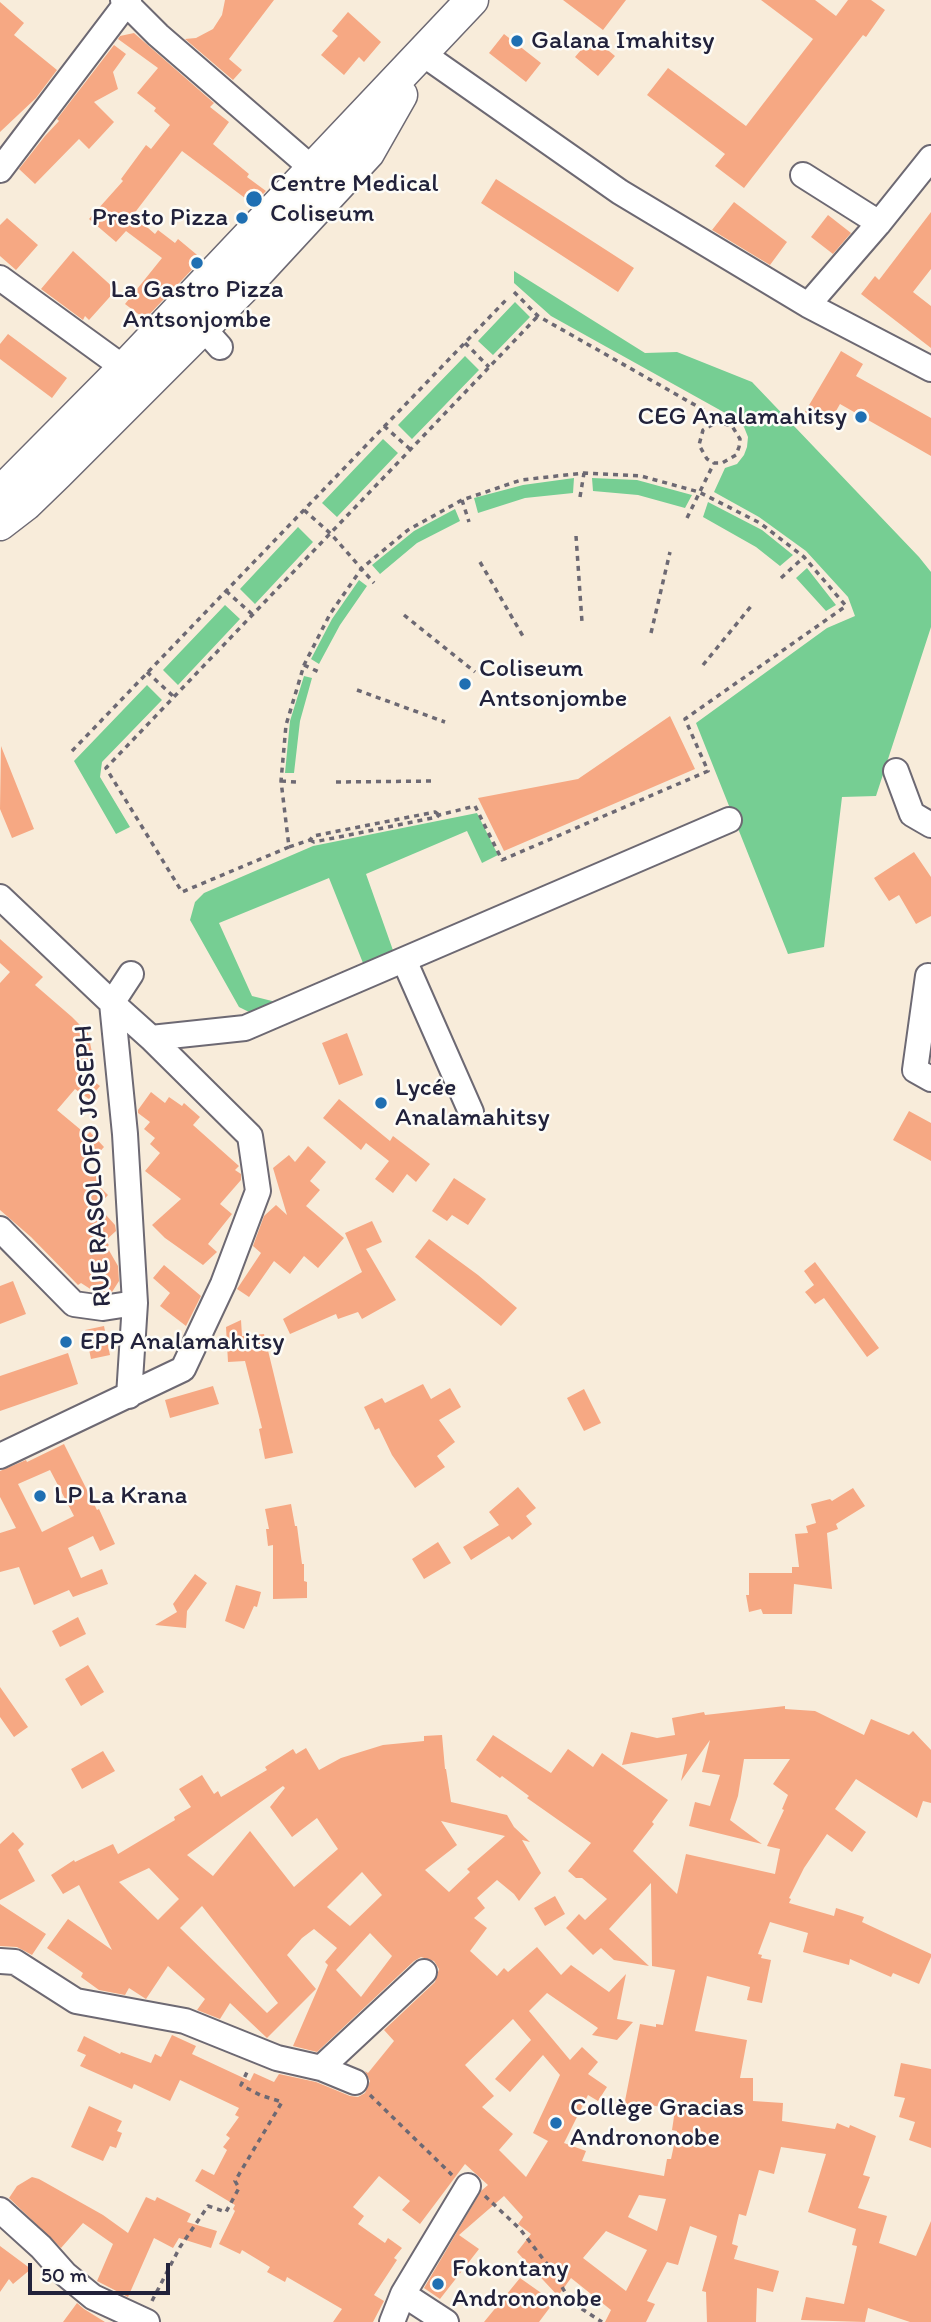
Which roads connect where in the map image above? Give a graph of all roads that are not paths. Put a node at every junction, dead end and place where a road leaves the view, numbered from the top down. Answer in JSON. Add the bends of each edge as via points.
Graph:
{"nodes":[{"id":1,"x":472,"y":0,"type":"edge"},
{"id":2,"x":126,"y":1,"type":"edge"},
{"id":3,"x":423,"y":54,"type":"junction"},
{"id":4,"x":931,"y":158,"type":"edge"},
{"id":5,"x":0,"y":170,"type":"edge"},
{"id":6,"x":314,"y":170,"type":"junction"},
{"id":7,"x":803,"y":174,"type":"dead end"},
{"id":8,"x":879,"y":223,"type":"junction"},
{"id":9,"x":0,"y":278,"type":"edge"},
{"id":10,"x":808,"y":305,"type":"junction"},
{"id":11,"x":124,"y":368,"type":"junction"},
{"id":12,"x":931,"y":369,"type":"edge"},
{"id":13,"x":0,"y":493,"type":"edge"},
{"id":14,"x":0,"y":524,"type":"edge"},
{"id":15,"x":896,"y":771,"type":"dead end"},
{"id":16,"x":729,"y":820,"type":"dead end"},
{"id":17,"x":931,"y":825,"type":"edge"},
{"id":18,"x":0,"y":897,"type":"edge"},
{"id":19,"x":404,"y":960,"type":"junction"},
{"id":20,"x":131,"y":974,"type":"dead end"},
{"id":21,"x":928,"y":976,"type":"dead end"},
{"id":22,"x":112,"y":1003,"type":"junction"},
{"id":23,"x":151,"y":1038,"type":"junction"},
{"id":24,"x":931,"y":1079,"type":"edge"},
{"id":25,"x":471,"y":1112,"type":"dead end"},
{"id":26,"x":0,"y":1229,"type":"edge"},
{"id":27,"x":135,"y":1303,"type":"junction"},
{"id":28,"x":129,"y":1396,"type":"junction"},
{"id":29,"x":0,"y":1456,"type":"edge"},
{"id":30,"x":0,"y":1961,"type":"edge"},
{"id":31,"x":424,"y":1972,"type":"dead end"},
{"id":32,"x":321,"y":2068,"type":"junction"},
{"id":33,"x":355,"y":2082,"type":"dead end"},
{"id":34,"x":468,"y":2186,"type":"dead end"},
{"id":35,"x":0,"y":2210,"type":"edge"},
{"id":36,"x":403,"y":2294,"type":"junction"},
{"id":37,"x":146,"y":2321,"type":"edge"},
{"id":38,"x":392,"y":2322,"type":"edge"},
{"id":39,"x":446,"y":2322,"type":"edge"}],
"edges":[{"from":1,"to":3,"type":"main road"},
{"from":2,"to":5,"type":"street"},
{"from":2,"to":6,"type":"street","via":[[158,35]]},
{"from":3,"to":6,"type":"main road"},
{"from":3,"to":10,"type":"street","via":[[621,192]]},
{"from":3,"to":14,"type":"main road","via":[[368,153],[212,337]]},
{"from":4,"to":8,"type":"street"},
{"from":6,"to":11,"type":"main road"},
{"from":7,"to":8,"type":"street"},
{"from":8,"to":10,"type":"street"},
{"from":9,"to":11,"type":"street"},
{"from":10,"to":12,"type":"street"},
{"from":11,"to":13,"type":"main road"},
{"from":15,"to":17,"type":"street","via":[[912,814]]},
{"from":16,"to":19,"type":"street"},
{"from":18,"to":22,"type":"street","name":"RUE RASOLOFO JOSEPH"},
{"from":19,"to":23,"type":"street","via":[[245,1028]]},
{"from":19,"to":25,"type":"street"},
{"from":20,"to":22,"type":"street"},
{"from":21,"to":24,"type":"street","via":[[915,1070]]},
{"from":22,"to":23,"type":"street"},
{"from":22,"to":27,"type":"street","name":"RUE RASOLOFO JOSEPH"},
{"from":23,"to":28,"type":"street","via":[[250,1136],[258,1191],[223,1284],[183,1368]]},
{"from":26,"to":27,"type":"street","via":[[74,1304],[103,1308]]},
{"from":27,"to":28,"type":"street","name":"RUE RASOLOFO JOSEPH"},
{"from":28,"to":29,"type":"street"},
{"from":30,"to":32,"type":"street","via":[[15,1962],[76,2001],[185,2021],[277,2058]]},
{"from":31,"to":32,"type":"street"},
{"from":32,"to":33,"type":"street"},
{"from":34,"to":36,"type":"street"},
{"from":35,"to":37,"type":"street","via":[[93,2297]]},
{"from":36,"to":38,"type":"street"},
{"from":36,"to":39,"type":"street"}]}
